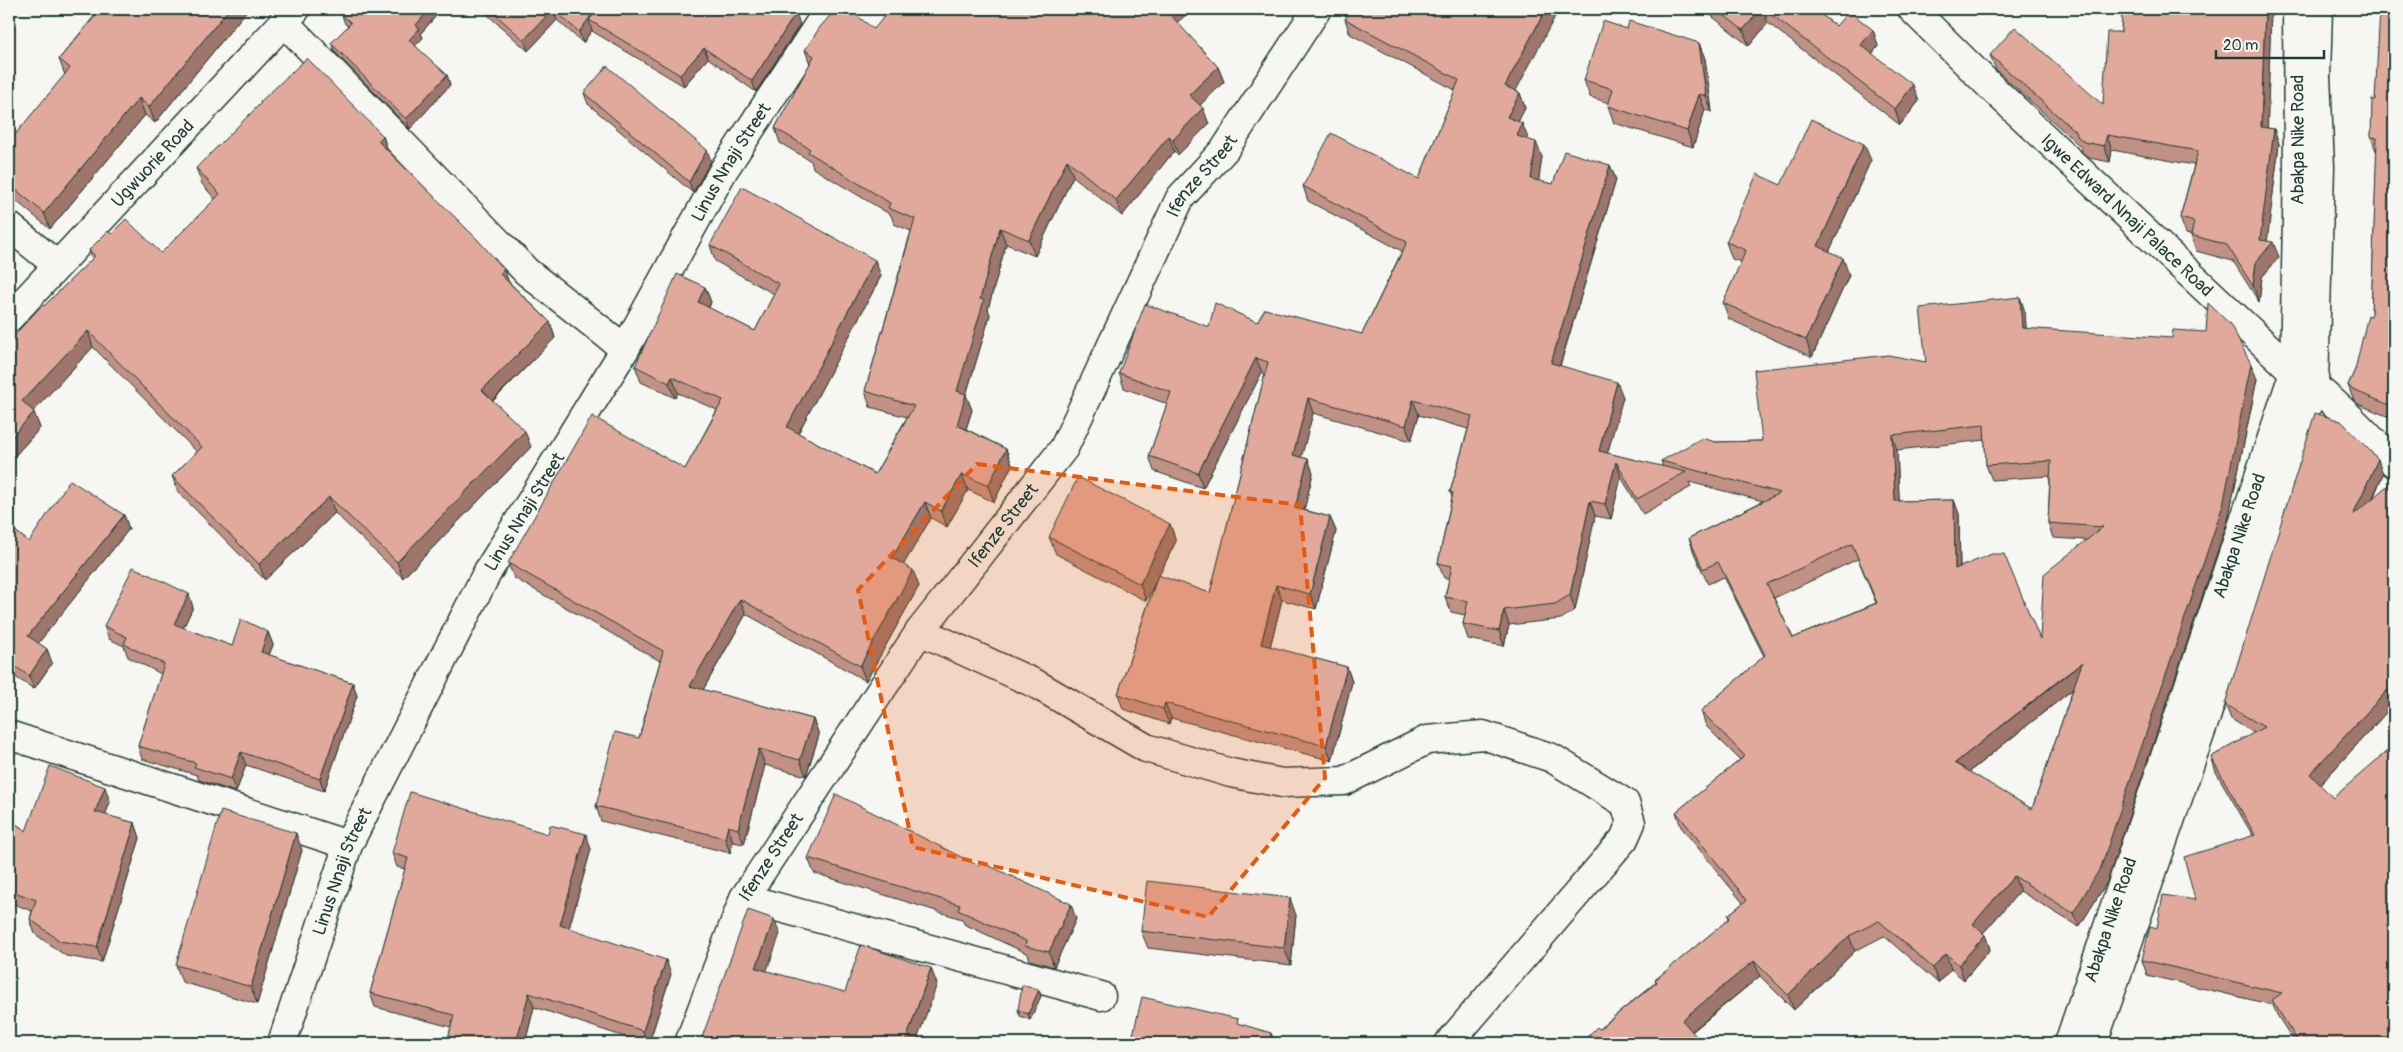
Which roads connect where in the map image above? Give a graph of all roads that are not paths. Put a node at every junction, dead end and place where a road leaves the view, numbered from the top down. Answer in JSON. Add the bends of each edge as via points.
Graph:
{"nodes":[{"id":1,"x":829,"y":9,"type":"edge"},
{"id":2,"x":1317,"y":9,"type":"edge"},
{"id":3,"x":2297,"y":9,"type":"edge"},
{"id":4,"x":2318,"y":9,"type":"edge"},
{"id":5,"x":1917,"y":12,"type":"edge"},
{"id":6,"x":290,"y":15,"type":"edge"},
{"id":7,"x":9,"y":226,"type":"edge"},
{"id":8,"x":57,"y":265,"type":"junction"},
{"id":9,"x":9,"y":318,"type":"edge"},
{"id":10,"x":624,"y":349,"type":"junction"},
{"id":11,"x":2304,"y":378,"type":"junction"},
{"id":12,"x":2394,"y":462,"type":"edge"},
{"id":13,"x":920,"y":631,"type":"junction"},
{"id":14,"x":9,"y":735,"type":"edge"},
{"id":15,"x":348,"y":845,"type":"junction"},
{"id":16,"x":744,"y":898,"type":"junction"},
{"id":17,"x":1101,"y":996,"type":"dead end"},
{"id":18,"x":282,"y":1043,"type":"edge"},
{"id":19,"x":689,"y":1043,"type":"edge"},
{"id":20,"x":1449,"y":1043,"type":"edge"},
{"id":21,"x":2069,"y":1043,"type":"edge"},
{"id":22,"x":2093,"y":1043,"type":"edge"}],
"edges":[{"from":1,"to":10,"type":"street","name":"Linus Nnaji Street","via":[[723,172]]},
{"from":2,"to":13,"type":"street","name":"Ifenze Street","via":[[1225,148],[1180,198],[1064,448]]},
{"from":3,"to":11,"type":"street","name":"Abakpa Nike Road"},
{"from":4,"to":11,"type":"street","name":"Abakpa Nike Road","via":[[2316,76],[2320,167]]},
{"from":5,"to":11,"type":"street","name":"Igwe Edward Nnaji Palace Road"},
{"from":6,"to":8,"type":"street","name":"Ugwuorie Road"},
{"from":6,"to":10,"type":"street","via":[[527,272]]},
{"from":7,"to":8,"type":"street"},
{"from":8,"to":9,"type":"street","name":"Ugwuorie Road"},
{"from":10,"to":15,"type":"street","name":"Linus Nnaji Street","via":[[484,579]]},
{"from":11,"to":12,"type":"street","name":"Igwe Edward Nnaji Palace Road","via":[[2348,415]]},
{"from":11,"to":21,"type":"street","name":"Abakpa Nike Road"},
{"from":11,"to":22,"type":"street","name":"Abakpa Nike Road","via":[[2258,550],[2202,726]]},
{"from":13,"to":16,"type":"street","name":"Ifenze Street"},
{"from":13,"to":20,"type":"street","via":[[1036,684],[1146,748],[1232,773],[1282,782],[1344,780],[1427,740],[1482,735],[1552,758],[1625,803],[1631,823],[1624,840]]},
{"from":14,"to":15,"type":"street"},
{"from":15,"to":18,"type":"street","name":"Linus Nnaji Street"},
{"from":16,"to":17,"type":"street"},
{"from":16,"to":19,"type":"street","name":"Ifenze Street"}]}
